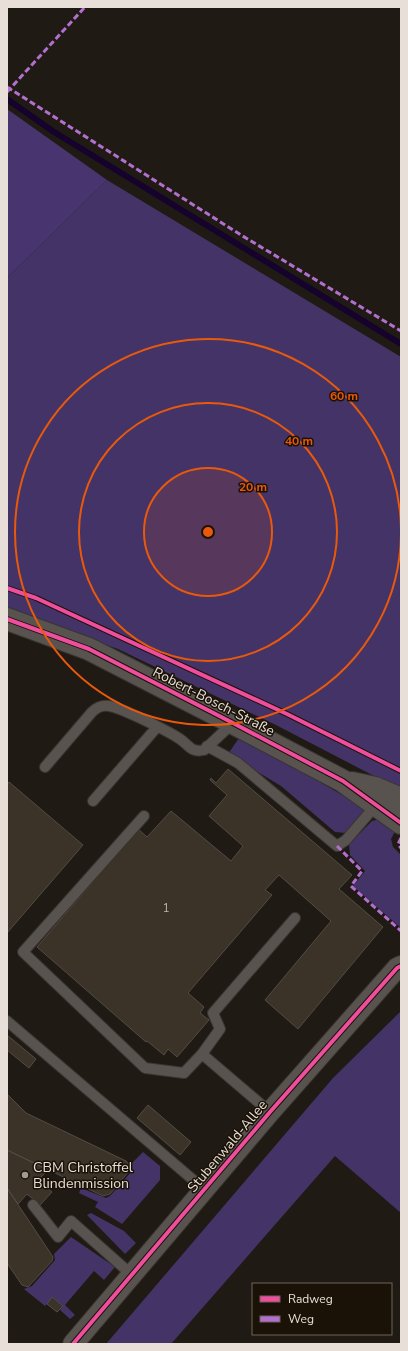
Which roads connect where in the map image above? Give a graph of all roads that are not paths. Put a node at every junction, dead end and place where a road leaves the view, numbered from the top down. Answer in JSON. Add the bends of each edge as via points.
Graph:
{"nodes":[{"id":1,"x":7,"y":619,"type":"edge"},
{"id":2,"x":233,"y":723,"type":"junction"},
{"id":3,"x":157,"y":727,"type":"junction"},
{"id":4,"x":207,"y":746,"type":"junction"},
{"id":5,"x":45,"y":767,"type":"dead end"},
{"id":6,"x":342,"y":781,"type":"junction"},
{"id":7,"x":401,"y":799,"type":"edge"},
{"id":8,"x":93,"y":801,"type":"dead end"},
{"id":9,"x":376,"y":806,"type":"junction"},
{"id":10,"x":144,"y":816,"type":"dead end"},
{"id":11,"x":401,"y":823,"type":"edge"},
{"id":12,"x":295,"y":918,"type":"dead end"},
{"id":13,"x":400,"y":961,"type":"edge"},
{"id":14,"x":7,"y":1021,"type":"edge"},
{"id":15,"x":202,"y":1054,"type":"junction"},
{"id":16,"x":270,"y":1112,"type":"junction"},
{"id":17,"x":205,"y":1190,"type":"junction"},
{"id":18,"x":32,"y":1205,"type":"dead end"},
{"id":19,"x":132,"y":1275,"type":"junction"},
{"id":20,"x":73,"y":1344,"type":"edge"}],
"edges":[{"from":1,"to":2,"type":"street","name":"Robert-Bosch-Straße","via":[[88,649]]},
{"from":2,"to":4,"type":"lane"},
{"from":2,"to":6,"type":"street","name":"Robert-Bosch-Straße"},
{"from":3,"to":4,"type":"lane","via":[[182,740],[189,749],[198,751]]},
{"from":3,"to":5,"type":"lane","via":[[111,706],[99,707]]},
{"from":3,"to":8,"type":"lane"},
{"from":4,"to":9,"type":"lane","via":[[238,764],[337,846],[346,840]]},
{"from":6,"to":7,"type":"street","name":"Robert-Bosch-Straße","via":[[376,788]]},
{"from":6,"to":9,"type":"street","name":"Robert-Bosch-Straße"},
{"from":9,"to":11,"type":"street","name":"Robert-Bosch-Straße"},
{"from":10,"to":15,"type":"lane","via":[[24,952],[145,1068],[184,1073]]},
{"from":12,"to":15,"type":"lane","via":[[213,1013],[220,1029]]},
{"from":13,"to":16,"type":"street","name":"Stubenwald-Allee"},
{"from":14,"to":17,"type":"lane"},
{"from":15,"to":16,"type":"lane"},
{"from":16,"to":17,"type":"street","name":"Stubenwald-Allee"},
{"from":17,"to":19,"type":"street","name":"Stubenwald-Allee"},
{"from":18,"to":19,"type":"lane","via":[[58,1237],[71,1221]]},
{"from":19,"to":20,"type":"street","name":"Stubenwald-Allee"}]}
